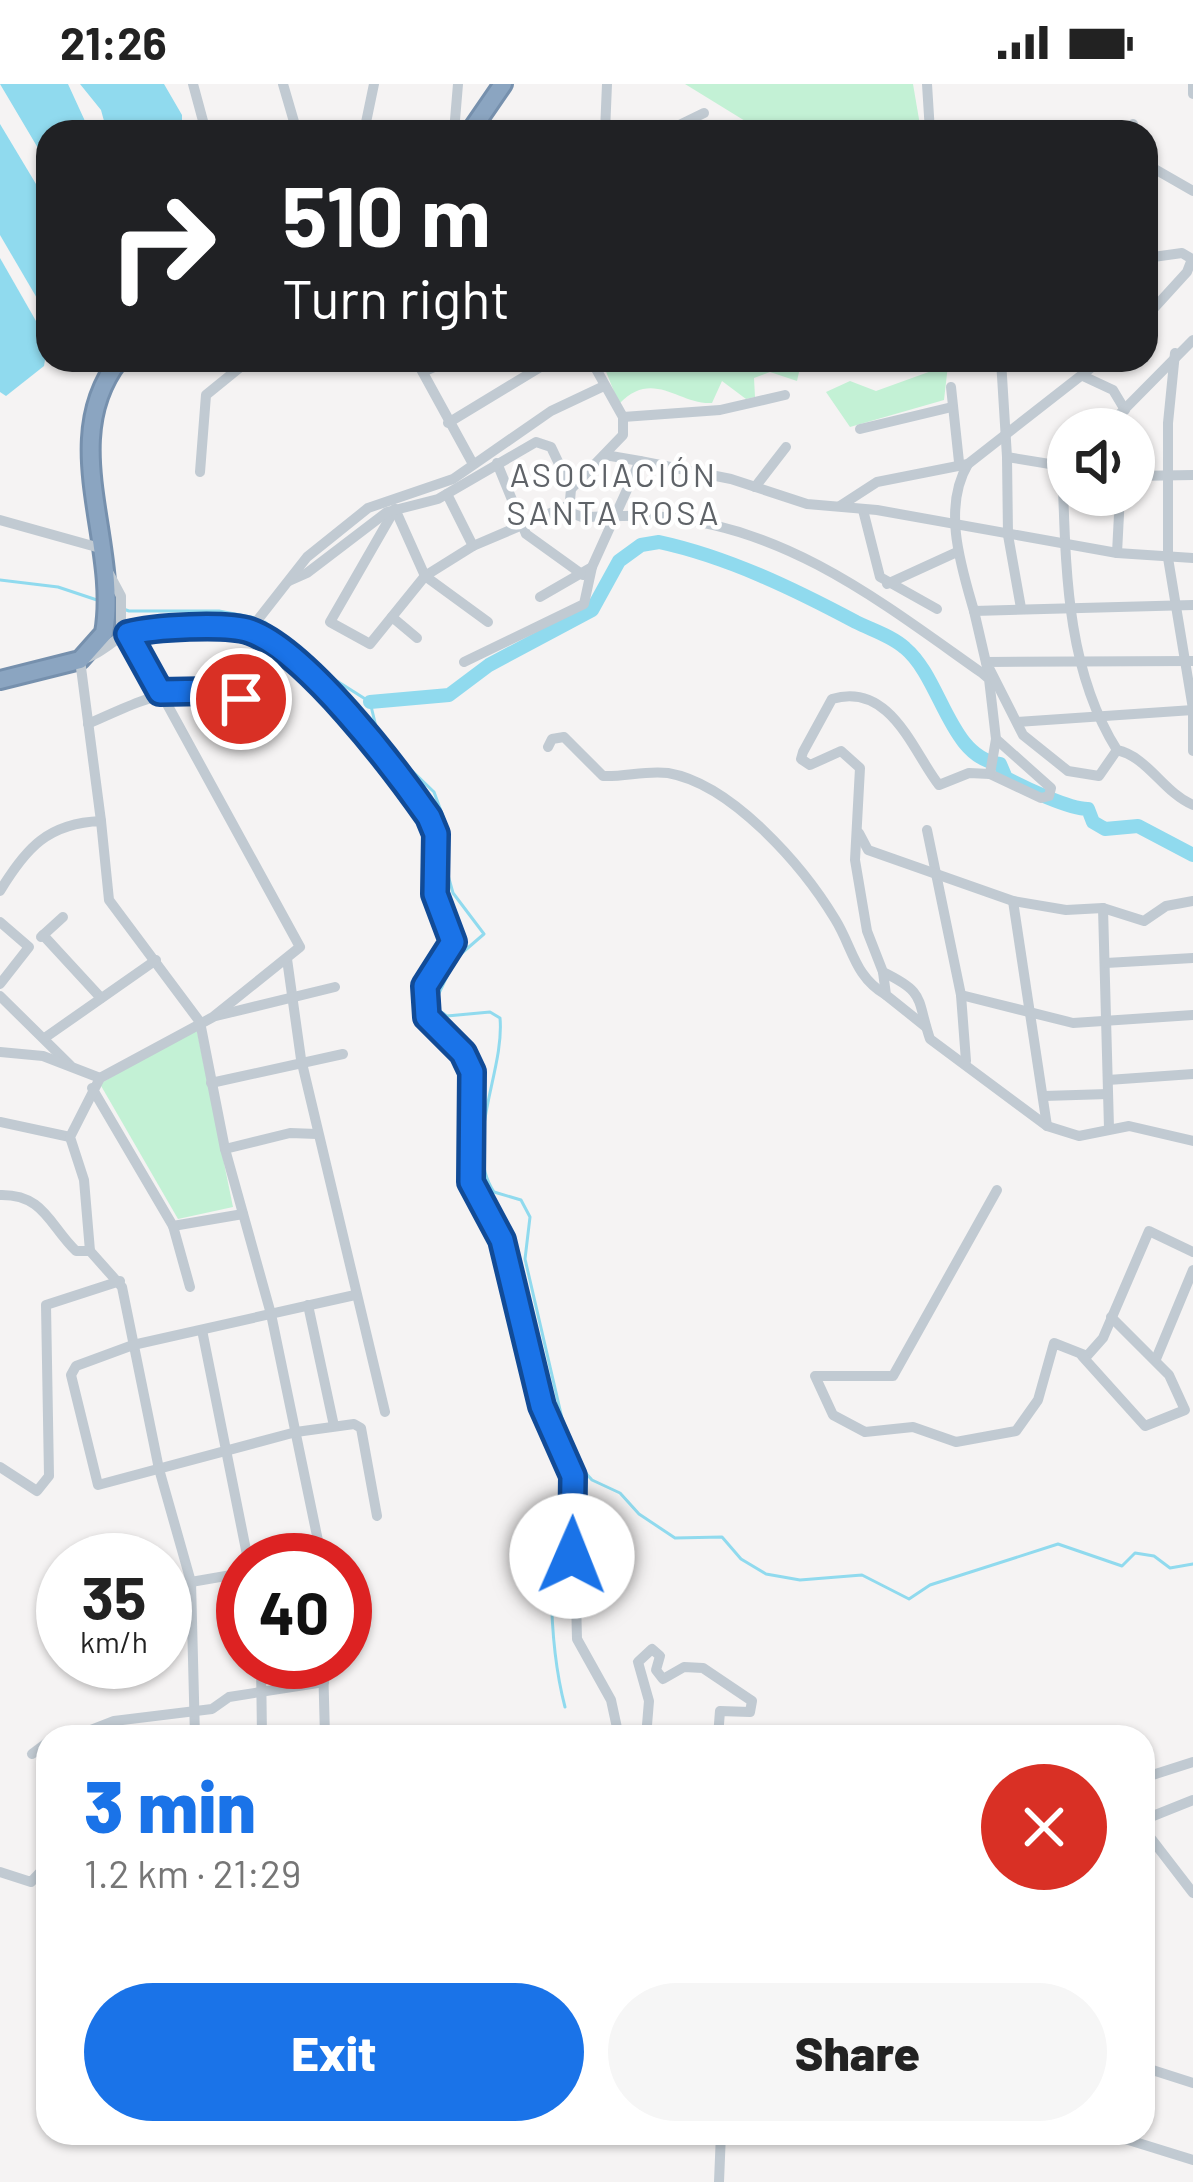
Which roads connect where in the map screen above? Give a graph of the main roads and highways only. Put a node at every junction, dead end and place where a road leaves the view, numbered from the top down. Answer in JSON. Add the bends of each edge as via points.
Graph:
{"nodes":[{"id":1,"x":503,"y":84,"type":"edge"},
{"id":2,"x":478,"y":120,"type":"edge"},
{"id":3,"x":113,"y":372,"type":"edge"},
{"id":4,"x":0,"y":680,"type":"edge"}],
"edges":[{"from":1,"to":2,"type":"highway"},
{"from":3,"to":4,"type":"highway","via":[[94,408],[92,466],[114,618],[80,660]]}]}
